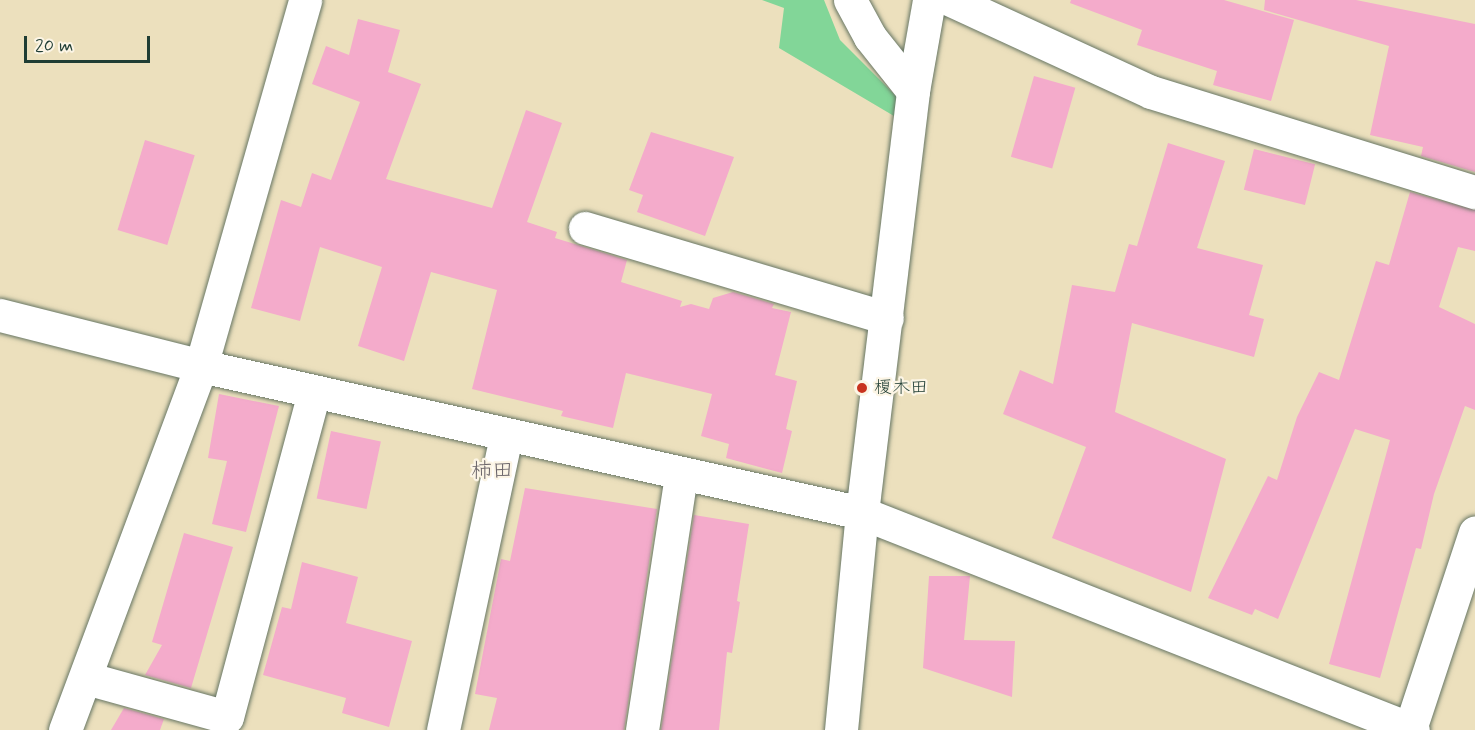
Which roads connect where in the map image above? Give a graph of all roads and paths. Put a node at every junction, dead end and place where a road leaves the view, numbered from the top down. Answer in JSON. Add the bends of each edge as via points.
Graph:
{"nodes":[{"id":1,"x":305,"y":0,"type":"edge"},
{"id":2,"x":850,"y":0,"type":"edge"},
{"id":3,"x":929,"y":0,"type":"edge"},
{"id":4,"x":951,"y":0,"type":"edge"},
{"id":5,"x":913,"y":91,"type":"junction"},
{"id":6,"x":1475,"y":192,"type":"edge"},
{"id":7,"x":585,"y":228,"type":"dead end"},
{"id":8,"x":0,"y":315,"type":"edge"},
{"id":9,"x":887,"y":318,"type":"junction"},
{"id":10,"x":201,"y":366,"type":"junction"},
{"id":11,"x":314,"y":392,"type":"junction"},
{"id":12,"x":506,"y":435,"type":"junction"},
{"id":13,"x":681,"y":475,"type":"junction"},
{"id":14,"x":862,"y":513,"type":"junction"},
{"id":15,"x":1475,"y":532,"type":"edge"},
{"id":16,"x":86,"y":678,"type":"junction"},
{"id":17,"x":1412,"y":729,"type":"edge"},
{"id":18,"x":65,"y":730,"type":"edge"},
{"id":19,"x":443,"y":730,"type":"edge"},
{"id":20,"x":642,"y":730,"type":"edge"},
{"id":21,"x":841,"y":730,"type":"edge"}],
"edges":[{"from":1,"to":10,"type":"street"},
{"from":2,"to":5,"type":"street","via":[[870,37]]},
{"from":3,"to":5,"type":"street"},
{"from":4,"to":6,"type":"street","via":[[1151,92]]},
{"from":5,"to":9,"type":"street"},
{"from":7,"to":9,"type":"street"},
{"from":8,"to":10,"type":"street"},
{"from":9,"to":14,"type":"street"},
{"from":10,"to":11,"type":"street"},
{"from":10,"to":16,"type":"street"},
{"from":11,"to":12,"type":"street"},
{"from":11,"to":16,"type":"street","via":[[227,717]]},
{"from":12,"to":13,"type":"street"},
{"from":12,"to":19,"type":"street"},
{"from":13,"to":14,"type":"street"},
{"from":13,"to":20,"type":"street"},
{"from":14,"to":17,"type":"street"},
{"from":14,"to":21,"type":"street"},
{"from":15,"to":17,"type":"street"},
{"from":16,"to":18,"type":"street"}]}
